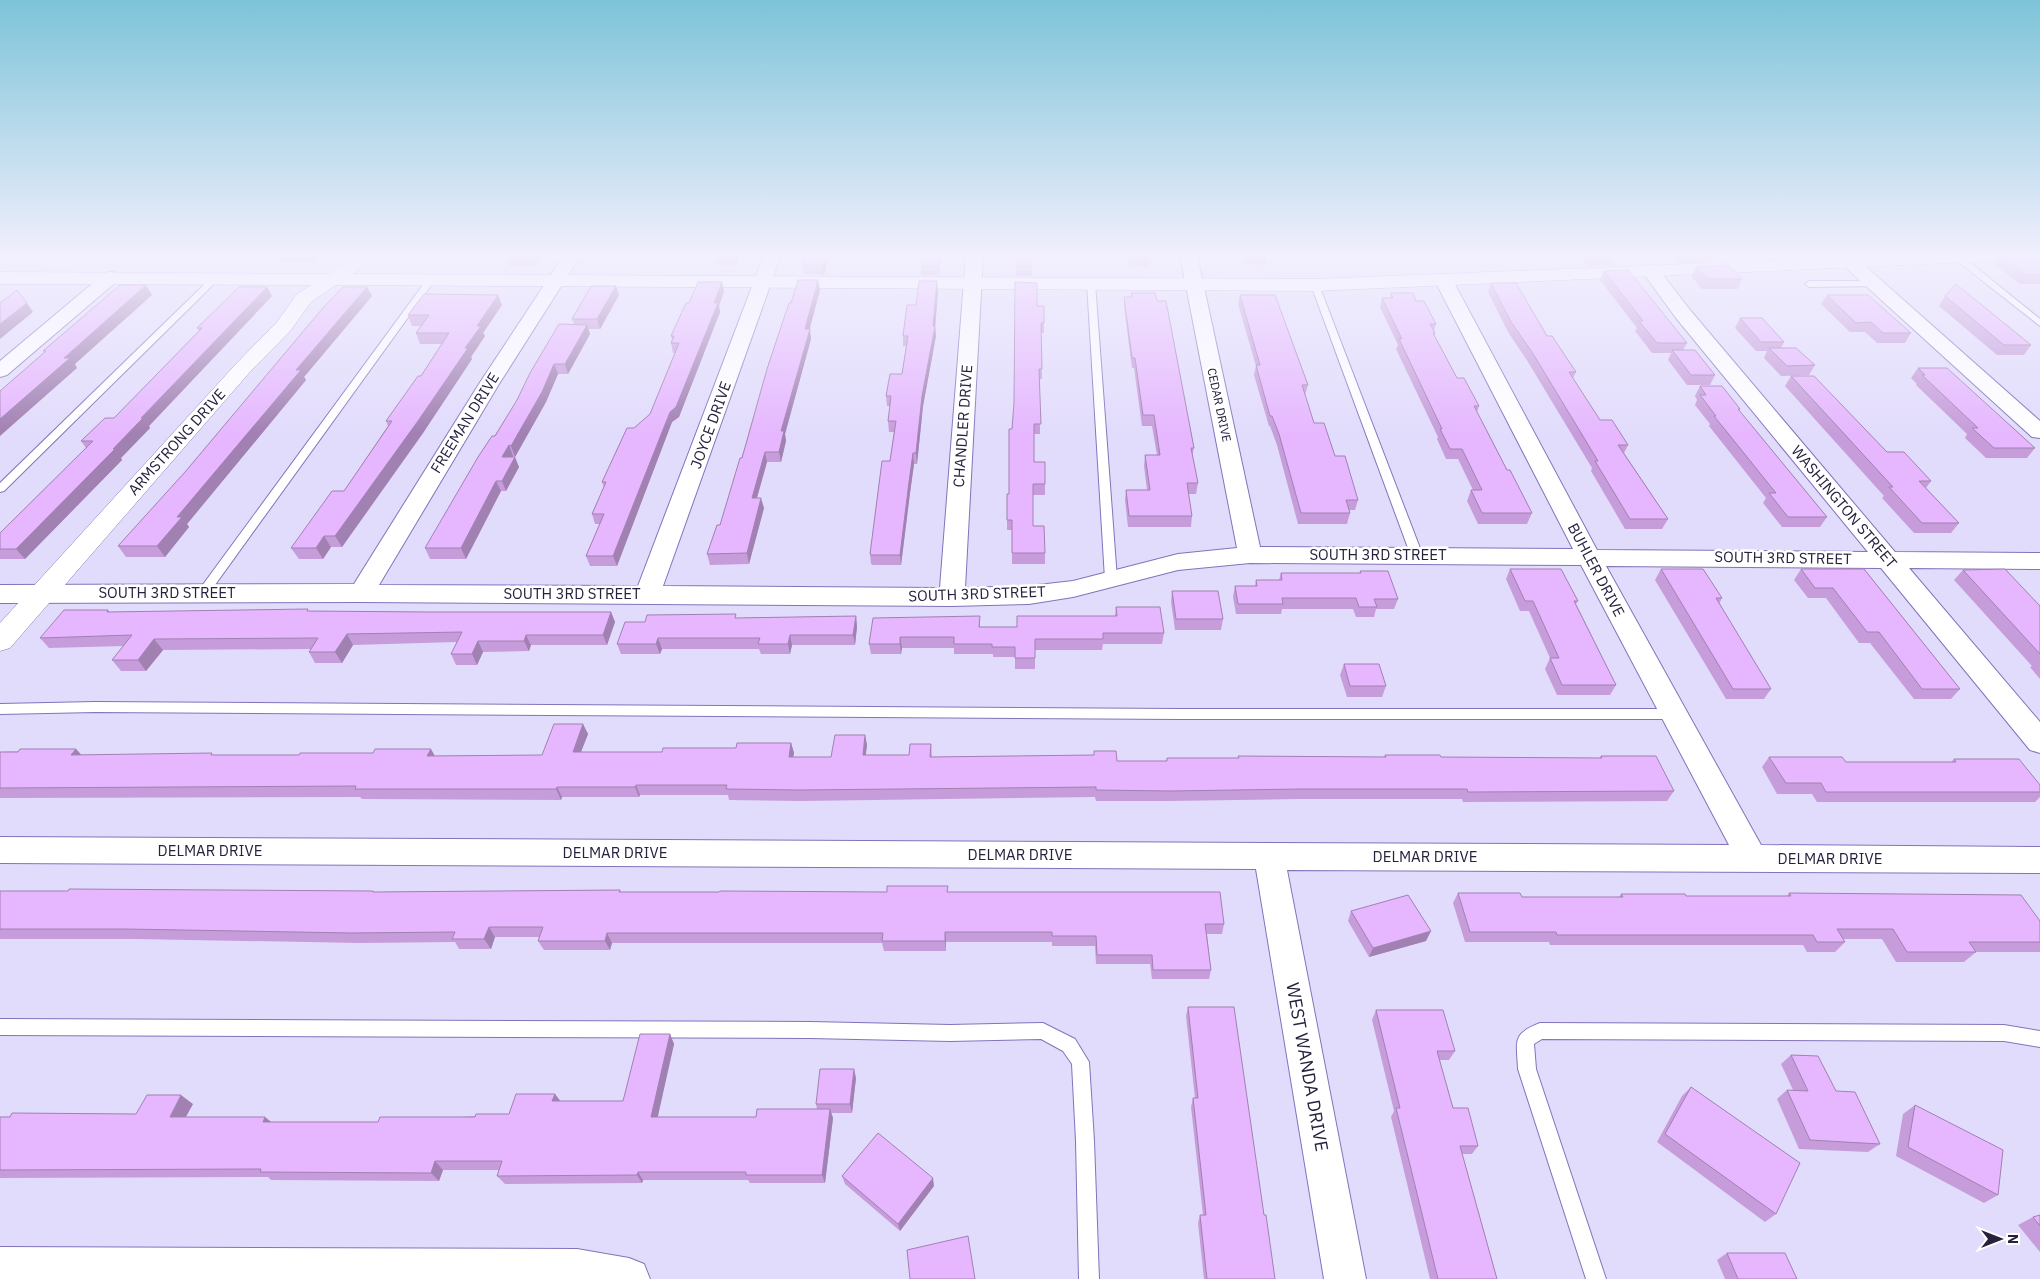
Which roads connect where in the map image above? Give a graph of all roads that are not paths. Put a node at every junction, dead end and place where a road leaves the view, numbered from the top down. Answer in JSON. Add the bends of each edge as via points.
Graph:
{"nodes":[{"id":1,"x":67,"y":315,"type":"edge"},
{"id":2,"x":178,"y":315,"type":"edge"},
{"id":3,"x":292,"y":315,"type":"edge"},
{"id":4,"x":406,"y":315,"type":"edge"},
{"id":5,"x":534,"y":315,"type":"edge"},
{"id":6,"x":751,"y":315,"type":"edge"},
{"id":7,"x":970,"y":315,"type":"edge"},
{"id":8,"x":1093,"y":315,"type":"edge"},
{"id":9,"x":1200,"y":315,"type":"edge"},
{"id":10,"x":1326,"y":315,"type":"edge"},
{"id":11,"x":1462,"y":315,"type":"edge"},
{"id":12,"x":1684,"y":315,"type":"edge"},
{"id":13,"x":1909,"y":315,"type":"edge"},
{"id":14,"x":2030,"y":315,"type":"edge"},
{"id":15,"x":2040,"y":323,"type":"edge"},
{"id":16,"x":0,"y":372,"type":"edge"},
{"id":17,"x":2040,"y":432,"type":"edge"},
{"id":18,"x":0,"y":489,"type":"edge"},
{"id":19,"x":1250,"y":555,"type":"junction"},
{"id":20,"x":1417,"y":556,"type":"junction"},
{"id":21,"x":1588,"y":556,"type":"junction"},
{"id":22,"x":1888,"y":560,"type":"junction"},
{"id":23,"x":2040,"y":561,"type":"edge"},
{"id":24,"x":1111,"y":579,"type":"junction"},
{"id":25,"x":203,"y":593,"type":"junction"},
{"id":26,"x":361,"y":593,"type":"junction"},
{"id":27,"x":0,"y":594,"type":"edge"},
{"id":28,"x":42,"y":594,"type":"junction"},
{"id":29,"x":648,"y":594,"type":"junction"},
{"id":30,"x":952,"y":597,"type":"junction"},
{"id":31,"x":0,"y":641,"type":"edge"},
{"id":32,"x":0,"y":709,"type":"edge"},
{"id":33,"x":1674,"y":714,"type":"junction"},
{"id":34,"x":2040,"y":742,"type":"edge"},
{"id":35,"x":0,"y":850,"type":"edge"},
{"id":36,"x":1269,"y":856,"type":"junction"},
{"id":37,"x":1752,"y":858,"type":"junction"},
{"id":38,"x":2040,"y":860,"type":"edge"},
{"id":39,"x":0,"y":1027,"type":"edge"},
{"id":40,"x":2040,"y":1039,"type":"edge"},
{"id":41,"x":0,"y":1268,"type":"edge"},
{"id":42,"x":629,"y":1279,"type":"edge"},
{"id":43,"x":1089,"y":1279,"type":"edge"},
{"id":44,"x":1345,"y":1279,"type":"edge"},
{"id":45,"x":1596,"y":1279,"type":"edge"}],
"edges":[{"from":1,"to":16,"type":"street"},
{"from":2,"to":18,"type":"lane"},
{"from":3,"to":28,"type":"street","name":"ARMSTRONG DRIVE"},
{"from":4,"to":25,"type":"lane"},
{"from":5,"to":26,"type":"street","name":"FREEMAN DRIVE"},
{"from":6,"to":29,"type":"street","name":"JOYCE DRIVE"},
{"from":7,"to":30,"type":"street","name":"CHANDLER DRIVE"},
{"from":8,"to":24,"type":"lane"},
{"from":9,"to":19,"type":"street","name":"CEDAR DRIVE"},
{"from":10,"to":20,"type":"lane"},
{"from":11,"to":21,"type":"street","name":"BUHLER DRIVE"},
{"from":12,"to":22,"type":"street","name":"WASHINGTON STREET"},
{"from":13,"to":17,"type":"street"},
{"from":14,"to":15,"type":"lane"},
{"from":19,"to":20,"type":"street","name":"SOUTH 3RD STREET"},
{"from":19,"to":24,"type":"street","name":"SOUTH 3RD STREET","via":[[1178,562]]},
{"from":20,"to":21,"type":"street","name":"SOUTH 3RD STREET"},
{"from":21,"to":22,"type":"street","name":"SOUTH 3RD STREET"},
{"from":21,"to":33,"type":"street","name":"BUHLER DRIVE"},
{"from":22,"to":23,"type":"street","name":"SOUTH 3RD STREET"},
{"from":22,"to":34,"type":"street","name":"WASHINGTON STREET"},
{"from":24,"to":30,"type":"street","name":"SOUTH 3RD STREET","via":[[1073,589],[1029,595]]},
{"from":25,"to":26,"type":"street","name":"SOUTH 3RD STREET"},
{"from":25,"to":28,"type":"street","name":"SOUTH 3RD STREET"},
{"from":26,"to":29,"type":"street","name":"SOUTH 3RD STREET"},
{"from":27,"to":28,"type":"street","name":"SOUTH 3RD STREET"},
{"from":28,"to":31,"type":"street","name":"ARMSTRONG DRIVE"},
{"from":29,"to":30,"type":"street","name":"SOUTH 3RD STREET"},
{"from":32,"to":33,"type":"lane"},
{"from":33,"to":37,"type":"street","name":"BUHLER DRIVE"},
{"from":35,"to":36,"type":"street","name":"DELMAR DRIVE"},
{"from":36,"to":37,"type":"street","name":"DELMAR DRIVE"},
{"from":36,"to":44,"type":"street","name":"WEST WANDA DRIVE"},
{"from":37,"to":38,"type":"street","name":"DELMAR DRIVE"},
{"from":39,"to":43,"type":"lane","via":[[1043,1031],[1070,1045],[1080,1062]]},
{"from":40,"to":45,"type":"lane","via":[[2004,1033],[1540,1031],[1525,1040],[1527,1069]]},
{"from":41,"to":42,"type":"street","via":[[577,1270]]}]}
